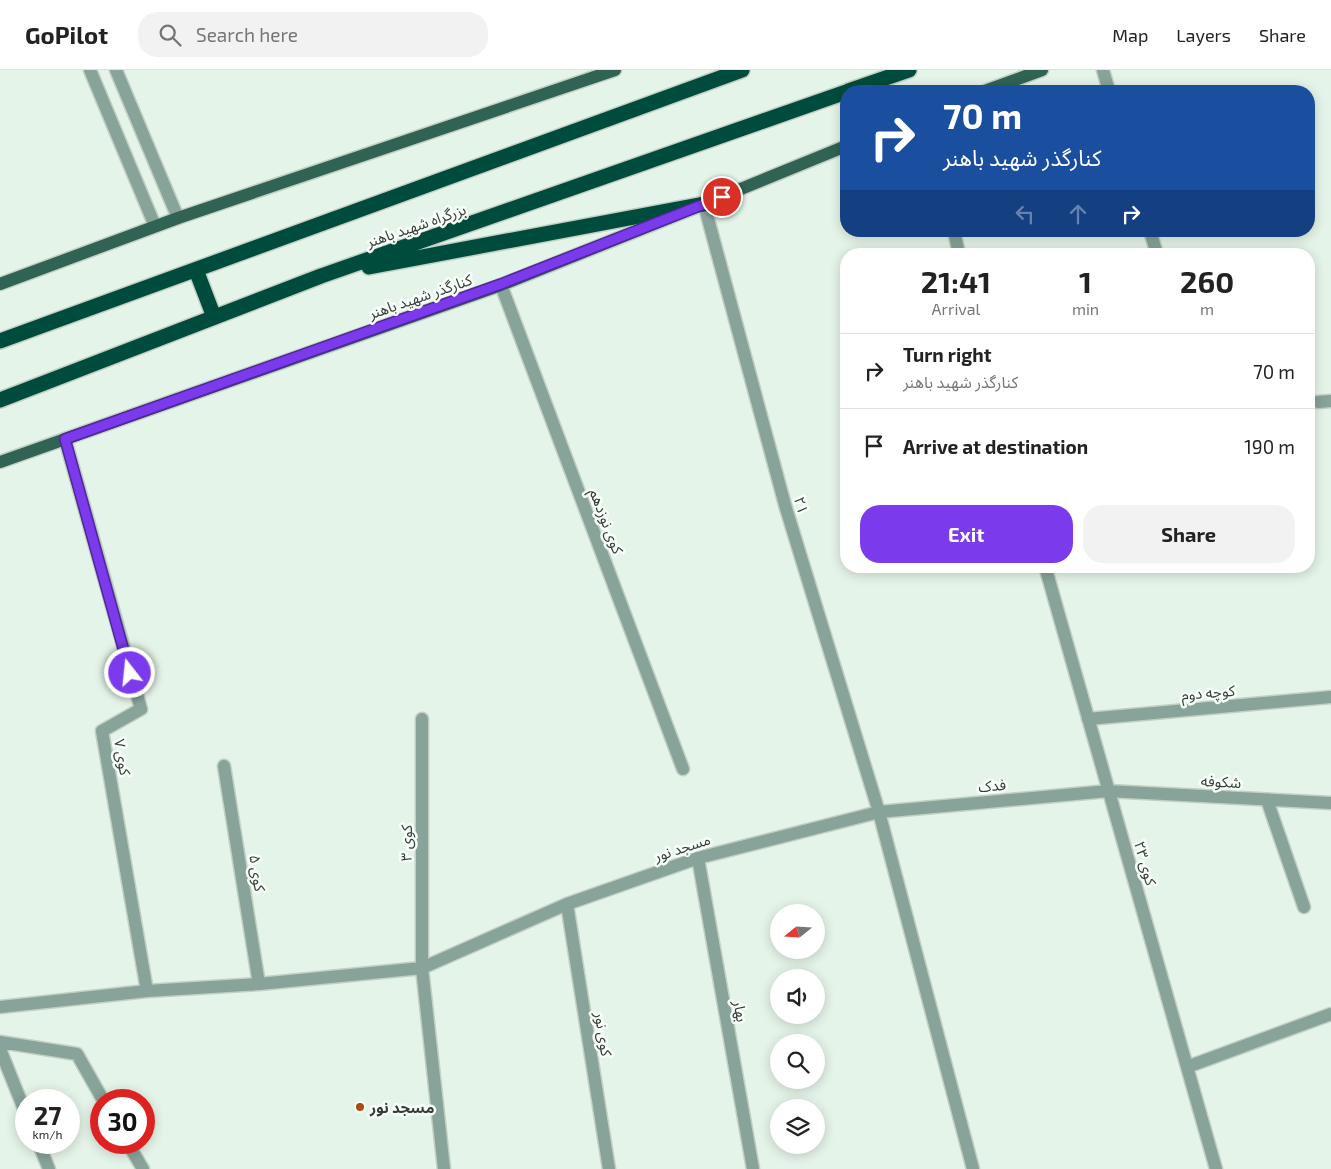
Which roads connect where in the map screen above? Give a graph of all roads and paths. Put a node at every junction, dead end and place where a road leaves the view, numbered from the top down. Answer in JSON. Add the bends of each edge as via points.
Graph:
{"nodes":[{"id":1,"x":90,"y":70,"type":"edge"},
{"id":2,"x":116,"y":70,"type":"edge"},
{"id":3,"x":615,"y":70,"type":"edge"},
{"id":4,"x":742,"y":70,"type":"edge"},
{"id":5,"x":909,"y":70,"type":"edge"},
{"id":6,"x":1042,"y":70,"type":"edge"},
{"id":7,"x":1103,"y":70,"type":"edge"},
{"id":8,"x":867,"y":85,"type":"edge"},
{"id":9,"x":1001,"y":85,"type":"edge"},
{"id":10,"x":1107,"y":85,"type":"edge"},
{"id":11,"x":840,"y":94,"type":"edge"},
{"id":12,"x":840,"y":148,"type":"edge"},
{"id":13,"x":704,"y":204,"type":"junction"},
{"id":14,"x":178,"y":218,"type":"junction"},
{"id":15,"x":155,"y":226,"type":"junction"},
{"id":16,"x":196,"y":270,"type":"junction"},
{"id":17,"x":321,"y":276,"type":"junction"},
{"id":18,"x":0,"y":284,"type":"edge"},
{"id":19,"x":501,"y":284,"type":"junction"},
{"id":20,"x":214,"y":317,"type":"junction"},
{"id":21,"x":0,"y":341,"type":"edge"},
{"id":22,"x":0,"y":400,"type":"edge"},
{"id":23,"x":1331,"y":401,"type":"edge"},
{"id":24,"x":1318,"y":402,"type":"dead end"},
{"id":25,"x":65,"y":439,"type":"junction"},
{"id":26,"x":0,"y":462,"type":"edge"},
{"id":27,"x":1047,"y":573,"type":"edge"},
{"id":28,"x":1331,"y":697,"type":"edge"},
{"id":29,"x":422,"y":719,"type":"dead end"},
{"id":30,"x":1088,"y":719,"type":"junction"},
{"id":31,"x":224,"y":766,"type":"dead end"},
{"id":32,"x":683,"y":769,"type":"dead end"},
{"id":33,"x":1108,"y":791,"type":"junction"},
{"id":34,"x":1267,"y":800,"type":"junction"},
{"id":35,"x":1331,"y":804,"type":"edge"},
{"id":36,"x":879,"y":812,"type":"junction"},
{"id":37,"x":698,"y":858,"type":"junction"},
{"id":38,"x":567,"y":904,"type":"junction"},
{"id":39,"x":1304,"y":907,"type":"dead end"},
{"id":40,"x":422,"y":968,"type":"junction"},
{"id":41,"x":259,"y":984,"type":"junction"},
{"id":42,"x":146,"y":991,"type":"junction"},
{"id":43,"x":0,"y":1007,"type":"edge"},
{"id":44,"x":1331,"y":1014,"type":"edge"},
{"id":45,"x":0,"y":1042,"type":"edge"},
{"id":46,"x":0,"y":1049,"type":"edge"},
{"id":47,"x":1187,"y":1067,"type":"junction"},
{"id":48,"x":16,"y":1089,"type":"edge"},
{"id":49,"x":97,"y":1089,"type":"edge"},
{"id":50,"x":43,"y":1154,"type":"edge"},
{"id":51,"x":134,"y":1154,"type":"edge"},
{"id":52,"x":49,"y":1169,"type":"edge"},
{"id":53,"x":142,"y":1169,"type":"edge"},
{"id":54,"x":444,"y":1169,"type":"edge"},
{"id":55,"x":609,"y":1169,"type":"edge"},
{"id":56,"x":753,"y":1169,"type":"edge"},
{"id":57,"x":973,"y":1169,"type":"edge"},
{"id":58,"x":1216,"y":1169,"type":"edge"}],
"edges":[{"from":1,"to":15,"type":"street"},
{"from":2,"to":14,"type":"street"},
{"from":3,"to":14,"type":"main road"},
{"from":4,"to":16,"type":"highway"},
{"from":5,"to":8,"type":"highway","name":"بزرگراه شهید باهنر"},
{"from":6,"to":9,"type":"main road"},
{"from":7,"to":10,"type":"street"},
{"from":11,"to":17,"type":"highway","name":"بزرگراه شهید باهنر"},
{"from":12,"to":13,"type":"main road","name":"کنارگذر شهید باهنر"},
{"from":13,"to":17,"type":"highway"},
{"from":13,"to":19,"type":"main road","name":"کنارگذر شهید باهنر"},
{"from":13,"to":36,"type":"street","name":"۲۱","via":[[785,505]]},
{"from":14,"to":15,"type":"main road"},
{"from":15,"to":18,"type":"main road"},
{"from":16,"to":20,"type":"highway"},
{"from":16,"to":21,"type":"highway"},
{"from":17,"to":20,"type":"highway","name":"بزرگراه شهید باهنر"},
{"from":19,"to":25,"type":"main road","name":"کنارگذر شهید باهنر"},
{"from":19,"to":32,"type":"street","name":"کوی نوزدهم"},
{"from":20,"to":22,"type":"highway","name":"بزرگراه شهید باهنر"},
{"from":23,"to":24,"type":"street"},
{"from":25,"to":26,"type":"main road","name":"کنارگذر شهید باهنر"},
{"from":25,"to":42,"type":"street","name":"کوی ۷","via":[[141,709],[102,731]]},
{"from":27,"to":30,"type":"street","name":"کوی ۲۳"},
{"from":28,"to":30,"type":"street","name":"کوچه دوم"},
{"from":29,"to":40,"type":"street","name":"کوی ۳"},
{"from":30,"to":33,"type":"street","name":"کوی ۲۳"},
{"from":31,"to":41,"type":"street","name":"کوی ۵"},
{"from":33,"to":34,"type":"street","name":"شکوفه"},
{"from":33,"to":36,"type":"street","name":"فدک"},
{"from":33,"to":47,"type":"street","name":"کوی ۲۳"},
{"from":34,"to":35,"type":"street","name":"شکوفه"},
{"from":34,"to":39,"type":"street"},
{"from":36,"to":37,"type":"street","name":"مسجد نور"},
{"from":36,"to":57,"type":"street","name":"۲۱"},
{"from":37,"to":38,"type":"street","name":"مسجد نور"},
{"from":37,"to":56,"type":"street","name":"بهار"},
{"from":38,"to":40,"type":"street","name":"مسجد نور"},
{"from":38,"to":55,"type":"street","name":"کوی نور"},
{"from":40,"to":41,"type":"street","name":"مسجد نور"},
{"from":40,"to":54,"type":"street","name":"کوی ۳"},
{"from":41,"to":42,"type":"street","name":"مسجد نور"},
{"from":42,"to":43,"type":"street","name":"مسجد نور"},
{"from":44,"to":47,"type":"street"},
{"from":45,"to":49,"type":"street","via":[[77,1054]]},
{"from":46,"to":48,"type":"street"},
{"from":47,"to":58,"type":"street","name":"کوی ۲۳"},
{"from":50,"to":52,"type":"street"},
{"from":51,"to":53,"type":"street"}]}
